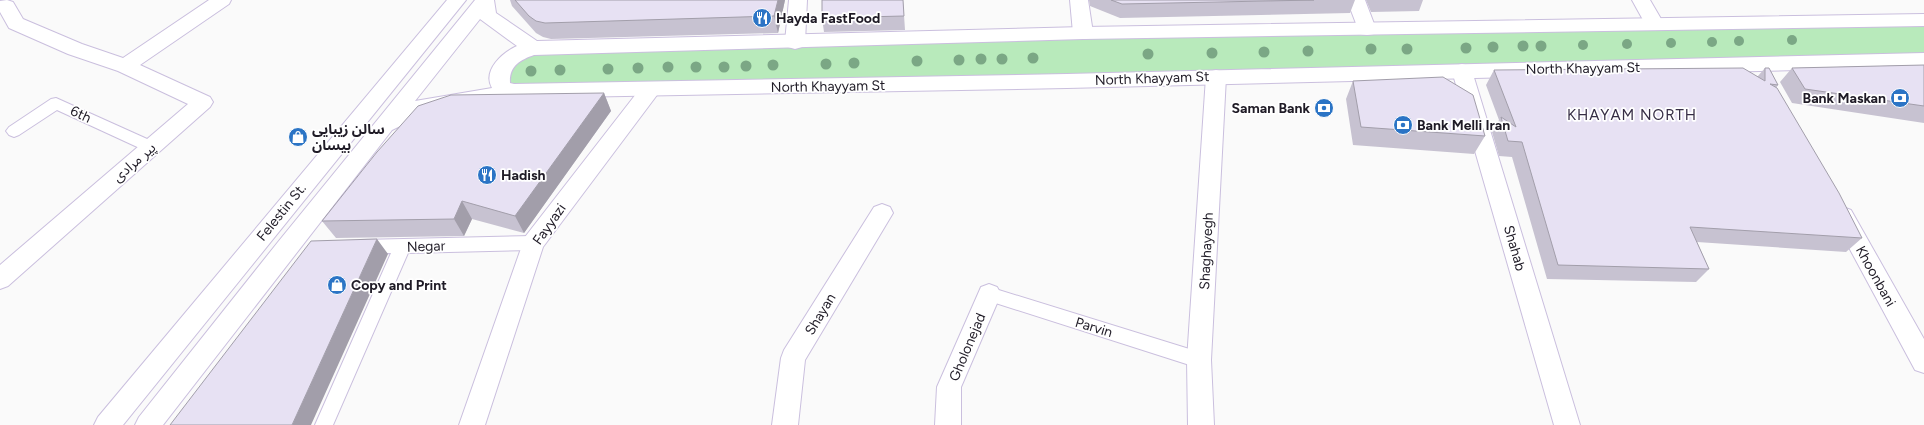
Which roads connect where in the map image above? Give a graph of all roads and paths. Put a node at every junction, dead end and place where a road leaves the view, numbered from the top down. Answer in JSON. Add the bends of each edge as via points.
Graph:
{"nodes":[{"id":1,"x":222,"y":0,"type":"edge"},
{"id":2,"x":457,"y":0,"type":"edge"},
{"id":3,"x":798,"y":0,"type":"edge"},
{"id":4,"x":1079,"y":0,"type":"edge"},
{"id":5,"x":1356,"y":0,"type":"edge"},
{"id":6,"x":1640,"y":0,"type":"edge"},
{"id":7,"x":485,"y":1,"type":"edge"},
{"id":8,"x":7,"y":3,"type":"edge"},
{"id":9,"x":1924,"y":20,"type":"edge"},
{"id":10,"x":1655,"y":24,"type":"junction"},
{"id":11,"x":1367,"y":29,"type":"junction"},
{"id":12,"x":1083,"y":33,"type":"junction"},
{"id":13,"x":795,"y":42,"type":"junction"},
{"id":14,"x":533,"y":48,"type":"junction"},
{"id":15,"x":1924,"y":60,"type":"edge"},
{"id":16,"x":1758,"y":64,"type":"junction"},
{"id":17,"x":125,"y":66,"type":"junction"},
{"id":18,"x":1462,"y":72,"type":"junction"},
{"id":19,"x":1216,"y":77,"type":"junction"},
{"id":20,"x":1770,"y":85,"type":"edge"},
{"id":21,"x":650,"y":90,"type":"junction"},
{"id":22,"x":514,"y":91,"type":"junction"},
{"id":23,"x":384,"y":125,"type":"junction"},
{"id":24,"x":14,"y":131,"type":"dead end"},
{"id":25,"x":151,"y":147,"type":"junction"},
{"id":26,"x":1831,"y":196,"type":"edge"},
{"id":27,"x":882,"y":213,"type":"dead end"},
{"id":28,"x":533,"y":243,"type":"junction"},
{"id":29,"x":349,"y":247,"type":"edge"},
{"id":30,"x":402,"y":247,"type":"junction"},
{"id":31,"x":2,"y":274,"type":"edge"},
{"id":32,"x":989,"y":294,"type":"joint"},
{"id":33,"x":1199,"y":360,"type":"junction"},
{"id":34,"x":1924,"y":362,"type":"edge"},
{"id":35,"x":107,"y":425,"type":"edge"},
{"id":36,"x":148,"y":425,"type":"edge"},
{"id":37,"x":324,"y":425,"type":"edge"},
{"id":38,"x":472,"y":425,"type":"edge"},
{"id":39,"x":785,"y":425,"type":"edge"},
{"id":40,"x":948,"y":425,"type":"edge"},
{"id":41,"x":1201,"y":425,"type":"edge"},
{"id":42,"x":1567,"y":425,"type":"edge"}],
"edges":[{"from":1,"to":17,"type":"main road"},
{"from":2,"to":35,"type":"main road","name":"Felestin St."},
{"from":3,"to":13,"type":"main road"},
{"from":4,"to":12,"type":"main road"},
{"from":5,"to":11,"type":"main road"},
{"from":6,"to":10,"type":"main road"},
{"from":7,"to":14,"type":"main road","via":[[487,16]]},
{"from":7,"to":23,"type":"main road","name":"Felestin St."},
{"from":8,"to":17,"type":"main road","via":[[16,23],[75,49]]},
{"from":9,"to":10,"type":"main road"},
{"from":10,"to":11,"type":"main road"},
{"from":11,"to":12,"type":"main road"},
{"from":12,"to":13,"type":"main road"},
{"from":13,"to":14,"type":"main road"},
{"from":14,"to":22,"type":"main road","via":[[513,56],[501,70],[500,85]]},
{"from":15,"to":16,"type":"main road","name":"North Khayyam St"},
{"from":16,"to":18,"type":"main road","name":"North Khayyam St"},
{"from":16,"to":20,"type":"main road"},
{"from":17,"to":25,"type":"main road","name":"پیر مرادی","via":[[203,102]]},
{"from":18,"to":19,"type":"main road","name":"North Khayyam St"},
{"from":18,"to":42,"type":"main road","name":"Shahab"},
{"from":19,"to":21,"type":"main road","name":"North Khayyam St"},
{"from":19,"to":33,"type":"main road","name":"Shaghayegh"},
{"from":21,"to":22,"type":"main road","name":"North Khayyam St"},
{"from":21,"to":28,"type":"main road","name":"Fayyazi"},
{"from":22,"to":23,"type":"main road","name":"North Khayyam St","via":[[420,107]]},
{"from":23,"to":36,"type":"main road","name":"Felestin St."},
{"from":24,"to":25,"type":"lane","name":"6th","via":[[56,103]]},
{"from":25,"to":31,"type":"main road","name":"پیر مرادی"},
{"from":26,"to":34,"type":"main road","name":"Khoonbani"},
{"from":27,"to":39,"type":"main road","name":"Shayan","via":[[793,358]]},
{"from":28,"to":30,"type":"lane","name":"Negar"},
{"from":28,"to":38,"type":"main road","name":"Fayyazi"},
{"from":29,"to":30,"type":"lane","name":"Negar"},
{"from":30,"to":37,"type":"lane"},
{"from":32,"to":33,"type":"lane","name":"Parvin"},
{"from":32,"to":40,"type":"main road","name":"Gholonejad","via":[[950,388]]},
{"from":33,"to":41,"type":"main road","name":"Shaghayegh"}]}
